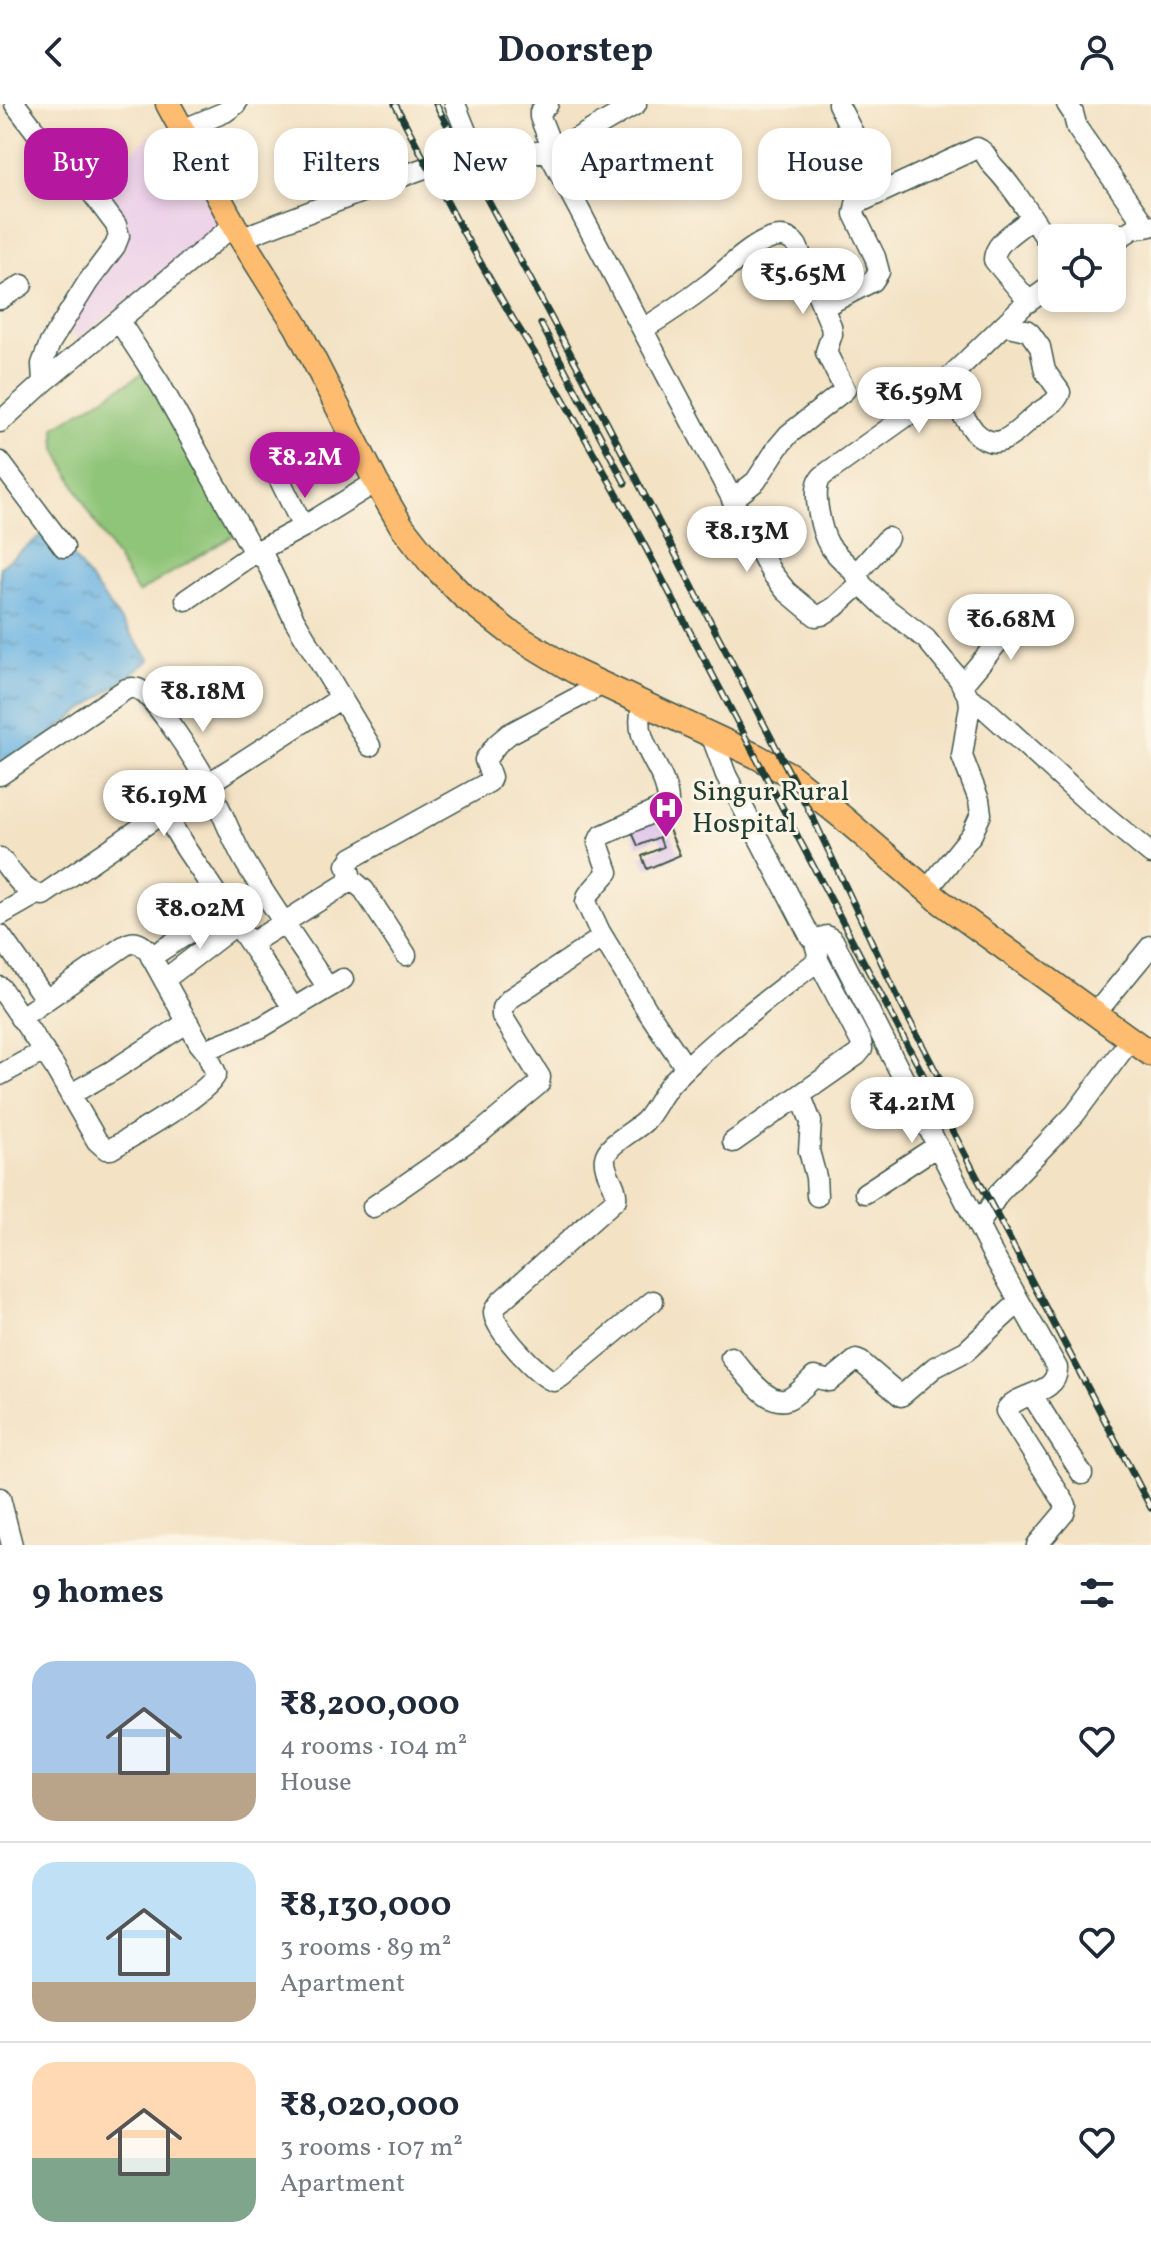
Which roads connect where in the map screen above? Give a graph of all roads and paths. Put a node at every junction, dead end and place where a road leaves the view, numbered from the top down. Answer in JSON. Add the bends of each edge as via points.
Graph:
{"nodes":[{"id":1,"x":15,"y":104,"type":"edge"},
{"id":2,"x":168,"y":104,"type":"edge"},
{"id":3,"x":236,"y":104,"type":"edge"},
{"id":4,"x":455,"y":104,"type":"edge"},
{"id":5,"x":548,"y":104,"type":"edge"},
{"id":6,"x":636,"y":104,"type":"edge"},
{"id":7,"x":838,"y":104,"type":"edge"},
{"id":8,"x":1067,"y":104,"type":"edge"},
{"id":9,"x":181,"y":128,"type":"edge"},
{"id":10,"x":187,"y":128,"type":"edge"},
{"id":11,"x":465,"y":128,"type":"edge"},
{"id":12,"x":850,"y":128,"type":"edge"},
{"id":13,"x":551,"y":150,"type":"junction"},
{"id":14,"x":536,"y":151,"type":"edge"},
{"id":15,"x":424,"y":168,"type":"edge"},
{"id":16,"x":891,"y":187,"type":"edge"},
{"id":17,"x":221,"y":200,"type":"edge"},
{"id":18,"x":864,"y":200,"type":"edge"},
{"id":19,"x":1032,"y":218,"type":"junction"},
{"id":20,"x":1148,"y":226,"type":"edge"},
{"id":21,"x":1038,"y":227,"type":"edge"},
{"id":22,"x":238,"y":231,"type":"junction"},
{"id":23,"x":1126,"y":233,"type":"edge"},
{"id":24,"x":22,"y":285,"type":"dead end"},
{"id":25,"x":1038,"y":295,"type":"edge"},
{"id":26,"x":0,"y":299,"type":"edge"},
{"id":27,"x":1029,"y":302,"type":"junction"},
{"id":28,"x":823,"y":307,"type":"junction"},
{"id":29,"x":119,"y":321,"type":"junction"},
{"id":30,"x":1004,"y":325,"type":"junction"},
{"id":31,"x":643,"y":329,"type":"junction"},
{"id":32,"x":43,"y":383,"type":"junction"},
{"id":33,"x":942,"y":386,"type":"junction"},
{"id":34,"x":0,"y":422,"type":"edge"},
{"id":35,"x":0,"y":462,"type":"edge"},
{"id":36,"x":274,"y":468,"type":"dead end"},
{"id":37,"x":376,"y":482,"type":"junction"},
{"id":38,"x":732,"y":500,"type":"junction"},
{"id":39,"x":303,"y":527,"type":"junction"},
{"id":40,"x":888,"y":538,"type":"dead end"},
{"id":41,"x":64,"y":547,"type":"dead end"},
{"id":42,"x":254,"y":553,"type":"junction"},
{"id":43,"x":859,"y":580,"type":"junction"},
{"id":44,"x":186,"y":600,"type":"dead end"},
{"id":45,"x":1039,"y":613,"type":"dead end"},
{"id":46,"x":601,"y":685,"type":"junction"},
{"id":47,"x":965,"y":691,"type":"junction"},
{"id":48,"x":341,"y":698,"type":"junction"},
{"id":49,"x":643,"y":704,"type":"junction"},
{"id":50,"x":712,"y":737,"type":"junction"},
{"id":51,"x":370,"y":746,"type":"dead end"},
{"id":52,"x":0,"y":775,"type":"edge"},
{"id":53,"x":208,"y":784,"type":"junction"},
{"id":54,"x":164,"y":812,"type":"junction"},
{"id":55,"x":1151,"y":854,"type":"edge"},
{"id":56,"x":0,"y":858,"type":"edge"},
{"id":57,"x":350,"y":878,"type":"junction"},
{"id":58,"x":927,"y":890,"type":"junction"},
{"id":59,"x":35,"y":895,"type":"junction"},
{"id":60,"x":0,"y":915,"type":"edge"},
{"id":61,"x":232,"y":916,"type":"junction"},
{"id":62,"x":284,"y":922,"type":"junction"},
{"id":63,"x":0,"y":935,"type":"edge"},
{"id":64,"x":603,"y":937,"type":"junction"},
{"id":65,"x":250,"y":944,"type":"junction"},
{"id":66,"x":1151,"y":946,"type":"edge"},
{"id":67,"x":816,"y":950,"type":"junction"},
{"id":68,"x":406,"y":955,"type":"dead end"},
{"id":69,"x":151,"y":957,"type":"junction"},
{"id":70,"x":164,"y":980,"type":"junction"},
{"id":71,"x":0,"y":987,"type":"edge"},
{"id":72,"x":46,"y":1000,"type":"junction"},
{"id":73,"x":294,"y":1009,"type":"junction"},
{"id":74,"x":1095,"y":1014,"type":"junction"},
{"id":75,"x":12,"y":1018,"type":"edge"},
{"id":76,"x":188,"y":1022,"type":"junction"},
{"id":77,"x":1130,"y":1040,"type":"junction"},
{"id":78,"x":44,"y":1051,"type":"junction"},
{"id":79,"x":208,"y":1054,"type":"junction"},
{"id":80,"x":1151,"y":1054,"type":"edge"},
{"id":81,"x":686,"y":1068,"type":"junction"},
{"id":82,"x":0,"y":1075,"type":"edge"},
{"id":83,"x":71,"y":1094,"type":"junction"},
{"id":84,"x":801,"y":1096,"type":"junction"},
{"id":85,"x":733,"y":1142,"type":"dead end"},
{"id":86,"x":937,"y":1146,"type":"junction"},
{"id":87,"x":865,"y":1193,"type":"dead end"},
{"id":88,"x":817,"y":1196,"type":"dead end"},
{"id":89,"x":373,"y":1207,"type":"dead end"},
{"id":90,"x":978,"y":1226,"type":"junction"},
{"id":91,"x":653,"y":1301,"type":"dead end"},
{"id":92,"x":1019,"y":1302,"type":"junction"},
{"id":93,"x":731,"y":1357,"type":"dead end"},
{"id":94,"x":1032,"y":1395,"type":"junction"},
{"id":95,"x":1082,"y":1474,"type":"dead end"},
{"id":96,"x":0,"y":1498,"type":"edge"},
{"id":97,"x":12,"y":1545,"type":"edge"},
{"id":98,"x":1037,"y":1545,"type":"edge"}],
"edges":[{"from":1,"to":32,"type":"street","via":[[52,153],[89,189],[119,236],[50,343],[42,364]]},
{"from":2,"to":9,"type":"main road"},
{"from":3,"to":10,"type":"street"},
{"from":4,"to":11,"type":"street"},
{"from":5,"to":13,"type":"street","via":[[540,117]]},
{"from":6,"to":13,"type":"street"},
{"from":7,"to":12,"type":"street"},
{"from":8,"to":20,"type":"street","via":[[1077,128]]},
{"from":13,"to":14,"type":"street"},
{"from":13,"to":31,"type":"street"},
{"from":15,"to":22,"type":"street"},
{"from":16,"to":19,"type":"street","via":[[980,149]]},
{"from":17,"to":22,"type":"main road"},
{"from":18,"to":28,"type":"street","via":[[853,211],[878,275]]},
{"from":19,"to":21,"type":"street"},
{"from":19,"to":27,"type":"street","via":[[993,256]]},
{"from":20,"to":23,"type":"street"},
{"from":22,"to":29,"type":"street"},
{"from":22,"to":37,"type":"main road","via":[[297,327]]},
{"from":24,"to":26,"type":"street"},
{"from":25,"to":27,"type":"street"},
{"from":27,"to":30,"type":"street"},
{"from":28,"to":31,"type":"street","via":[[797,246],[781,237],[747,251]]},
{"from":28,"to":38,"type":"street","via":[[832,329],[826,352],[845,390],[789,434],[756,481]]},
{"from":29,"to":32,"type":"street"},
{"from":29,"to":42,"type":"street"},
{"from":30,"to":33,"type":"street"},
{"from":30,"to":33,"type":"street","via":[[1026,330],[1034,338],[1045,371],[1060,392],[1057,400],[1013,436],[996,442],[974,431]]},
{"from":31,"to":38,"type":"street"},
{"from":32,"to":34,"type":"street"},
{"from":33,"to":43,"type":"street","via":[[819,481],[826,539]]},
{"from":35,"to":41,"type":"street"},
{"from":36,"to":39,"type":"street"},
{"from":37,"to":39,"type":"street"},
{"from":37,"to":46,"type":"main road","via":[[410,537],[463,596],[526,643]]},
{"from":38,"to":43,"type":"street","via":[[779,582],[813,615],[829,612]]},
{"from":39,"to":42,"type":"street"},
{"from":40,"to":43,"type":"street"},
{"from":42,"to":44,"type":"street"},
{"from":42,"to":48,"type":"street","via":[[265,559]]},
{"from":43,"to":47,"type":"street","via":[[926,639]]},
{"from":45,"to":47,"type":"street","via":[[998,642]]},
{"from":46,"to":49,"type":"main road"},
{"from":46,"to":57,"type":"street","via":[[509,734],[485,760],[489,782],[352,858],[347,865]]},
{"from":47,"to":55,"type":"street"},
{"from":47,"to":58,"type":"street","via":[[970,705],[962,756],[981,814],[977,827]]},
{"from":48,"to":51,"type":"street"},
{"from":48,"to":53,"type":"street"},
{"from":49,"to":50,"type":"main road"},
{"from":49,"to":64,"type":"street","via":[[640,732],[669,800],[599,838],[608,872],[586,902]]},
{"from":50,"to":58,"type":"main road","via":[[790,775]]},
{"from":50,"to":67,"type":"street","via":[[733,790]]},
{"from":52,"to":53,"type":"street","via":[[133,688],[159,710]]},
{"from":53,"to":54,"type":"street"},
{"from":53,"to":62,"type":"street","via":[[240,854]]},
{"from":54,"to":59,"type":"street"},
{"from":54,"to":61,"type":"street"},
{"from":56,"to":59,"type":"street"},
{"from":57,"to":62,"type":"street"},
{"from":57,"to":68,"type":"street","via":[[364,890]]},
{"from":58,"to":74,"type":"main road"},
{"from":59,"to":60,"type":"street"},
{"from":61,"to":65,"type":"street"},
{"from":61,"to":69,"type":"street"},
{"from":61,"to":70,"type":"street"},
{"from":62,"to":65,"type":"street"},
{"from":62,"to":73,"type":"street","via":[[335,983]]},
{"from":63,"to":72,"type":"street"},
{"from":64,"to":81,"type":"street"},
{"from":64,"to":89,"type":"street","via":[[502,1008],[540,1077],[537,1087]]},
{"from":65,"to":73,"type":"street"},
{"from":66,"to":74,"type":"street"},
{"from":67,"to":81,"type":"street"},
{"from":67,"to":84,"type":"street","via":[[862,1049]]},
{"from":67,"to":86,"type":"street","via":[[827,936],[833,940]]},
{"from":69,"to":70,"type":"street"},
{"from":69,"to":72,"type":"street","via":[[133,941]]},
{"from":70,"to":76,"type":"street"},
{"from":71,"to":75,"type":"street"},
{"from":72,"to":75,"type":"street"},
{"from":73,"to":79,"type":"street","via":[[213,1046]]},
{"from":74,"to":77,"type":"main road"},
{"from":75,"to":78,"type":"street"},
{"from":76,"to":79,"type":"street"},
{"from":76,"to":83,"type":"street"},
{"from":77,"to":80,"type":"main road"},
{"from":77,"to":90,"type":"street","via":[[1075,1114],[999,1193]]},
{"from":78,"to":82,"type":"street"},
{"from":78,"to":83,"type":"street"},
{"from":79,"to":83,"type":"street","via":[[216,1074],[212,1083],[111,1149],[97,1141]]},
{"from":81,"to":91,"type":"street","via":[[645,1121],[608,1152],[605,1161],[616,1199],[501,1301],[494,1314],[502,1332],[543,1377],[554,1381]]},
{"from":84,"to":85,"type":"street"},
{"from":84,"to":88,"type":"street","via":[[811,1122],[809,1151]]},
{"from":86,"to":87,"type":"street"},
{"from":86,"to":90,"type":"street"},
{"from":90,"to":92,"type":"street"},
{"from":92,"to":93,"type":"street","via":[[966,1351],[935,1367],[901,1396],[856,1360],[830,1381],[814,1377],[790,1399],[774,1400]]},
{"from":92,"to":94,"type":"street","via":[[1057,1368],[1052,1382]]},
{"from":94,"to":95,"type":"street"},
{"from":94,"to":98,"type":"street","via":[[1006,1411],[1066,1505]]},
{"from":96,"to":97,"type":"street"}]}
